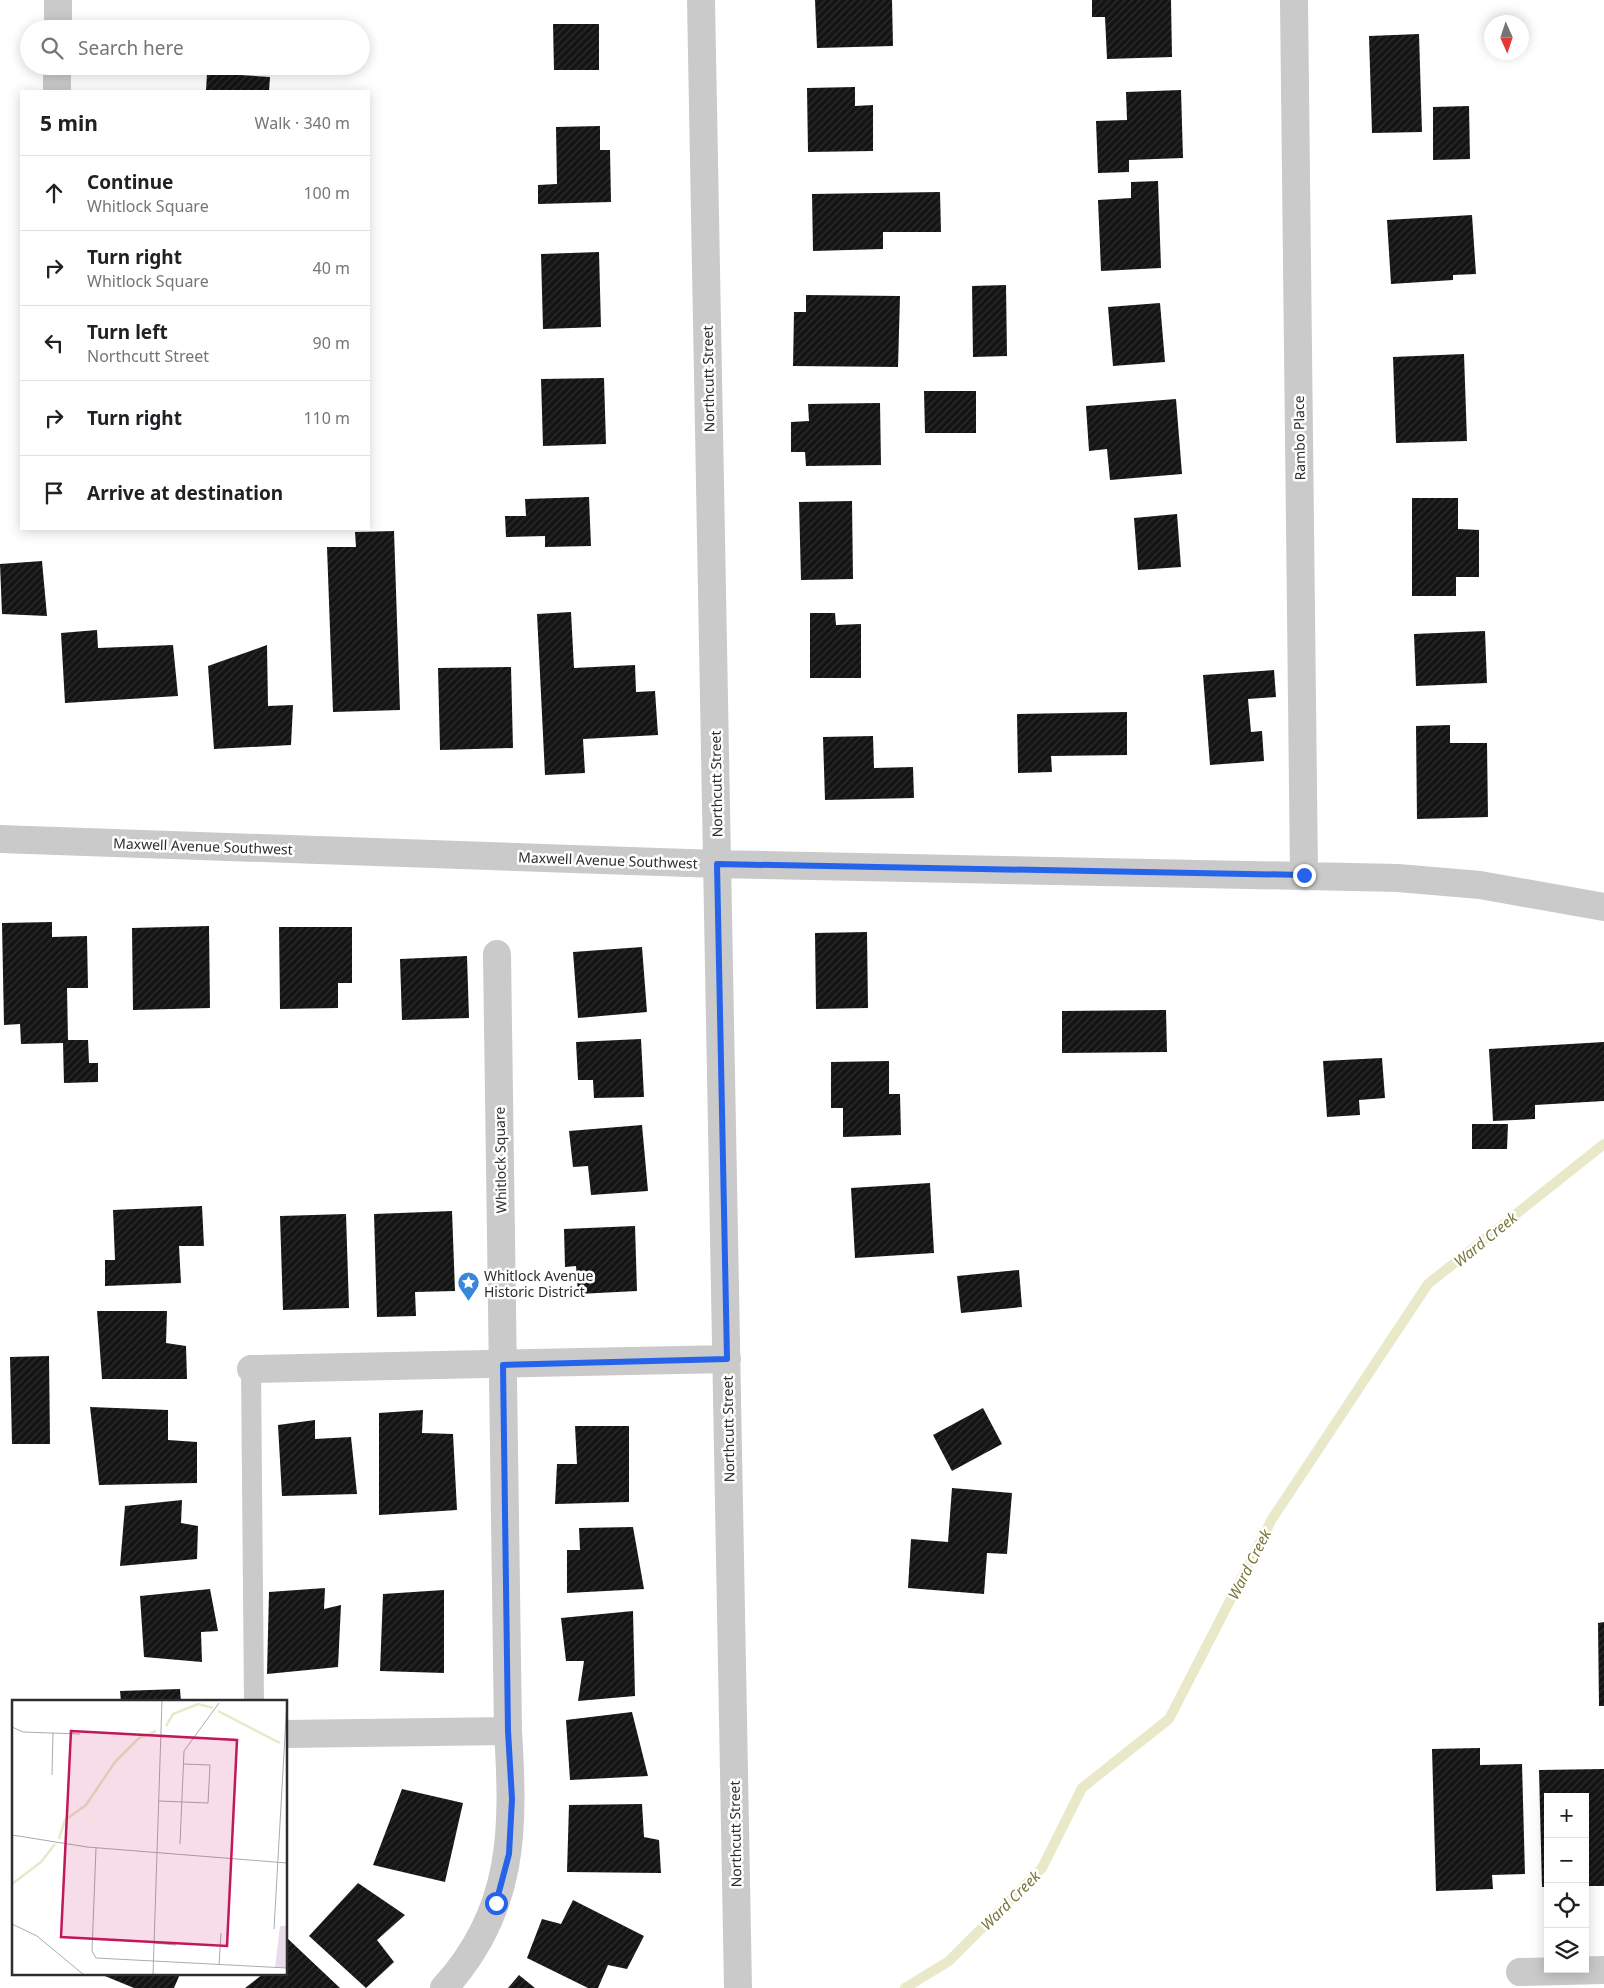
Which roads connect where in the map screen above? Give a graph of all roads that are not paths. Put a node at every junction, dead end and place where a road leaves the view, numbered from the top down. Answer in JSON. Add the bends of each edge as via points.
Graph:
{"nodes":[{"id":1,"x":58,"y":0,"type":"edge"},
{"id":2,"x":701,"y":0,"type":"edge"},
{"id":3,"x":1294,"y":0,"type":"edge"},
{"id":4,"x":58,"y":20,"type":"edge"},
{"id":5,"x":57,"y":75,"type":"edge"},
{"id":6,"x":57,"y":90,"type":"edge"},
{"id":7,"x":0,"y":839,"type":"edge"},
{"id":8,"x":717,"y":864,"type":"junction"},
{"id":9,"x":1304,"y":875,"type":"junction"},
{"id":10,"x":1604,"y":907,"type":"edge"},
{"id":11,"x":496,"y":954,"type":"dead end"},
{"id":12,"x":727,"y":1359,"type":"junction"},
{"id":13,"x":503,"y":1365,"type":"junction"},
{"id":14,"x":251,"y":1369,"type":"joint"},
{"id":15,"x":254,"y":1700,"type":"edge"},
{"id":16,"x":508,"y":1731,"type":"junction"},
{"id":17,"x":288,"y":1734,"type":"edge"},
{"id":18,"x":1604,"y":1970,"type":"edge"},
{"id":19,"x":1520,"y":1972,"type":"dead end"},
{"id":20,"x":444,"y":1988,"type":"edge"},
{"id":21,"x":738,"y":1988,"type":"edge"}],
"edges":[{"from":1,"to":4,"type":"street"},
{"from":2,"to":8,"type":"street","name":"Northcutt Street"},
{"from":3,"to":9,"type":"street","name":"Rambo Place"},
{"from":5,"to":6,"type":"street"},
{"from":7,"to":8,"type":"street","name":"Maxwell Avenue Southwest"},
{"from":8,"to":9,"type":"street","name":"Maxwell Avenue Southwest"},
{"from":8,"to":12,"type":"street","name":"Northcutt Street"},
{"from":9,"to":10,"type":"street","name":"Maxwell Avenue Southwest","via":[[1480,885]]},
{"from":11,"to":13,"type":"street","name":"Whitlock Square"},
{"from":12,"to":13,"type":"street"},
{"from":12,"to":21,"type":"street","name":"Northcutt Street"},
{"from":13,"to":14,"type":"street"},
{"from":13,"to":16,"type":"street","name":"Whitlock Square"},
{"from":14,"to":15,"type":"lane"},
{"from":16,"to":17,"type":"street"},
{"from":16,"to":20,"type":"street","name":"Whitlock Square","via":[[512,1799],[509,1854],[496,1903],[478,1941]]},
{"from":18,"to":19,"type":"street"}]}
